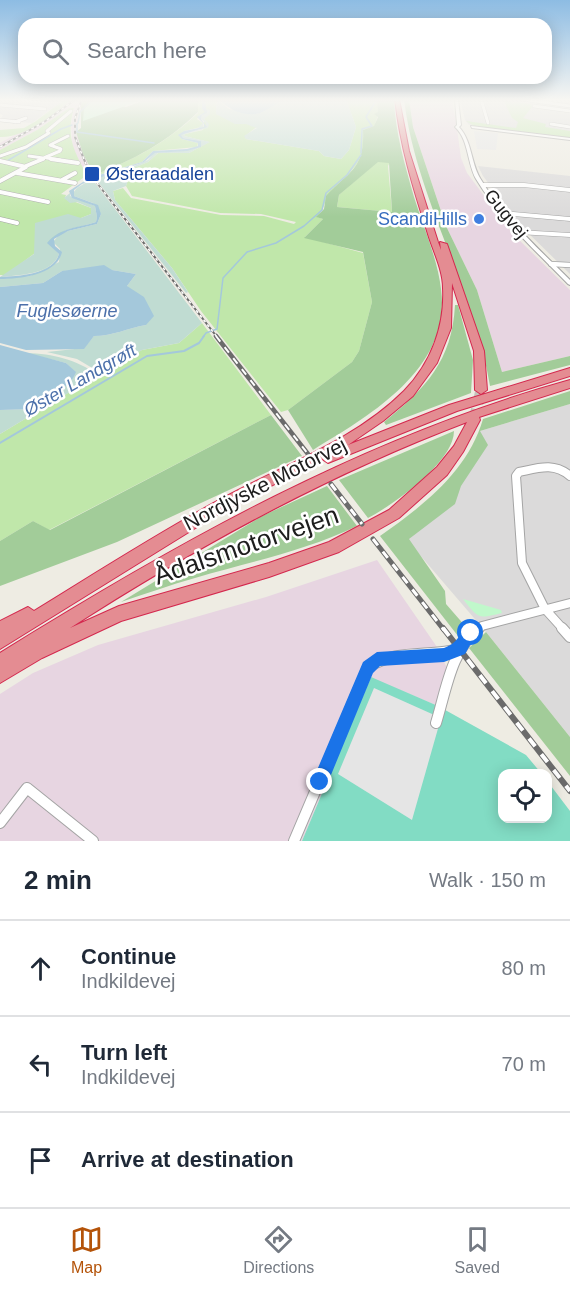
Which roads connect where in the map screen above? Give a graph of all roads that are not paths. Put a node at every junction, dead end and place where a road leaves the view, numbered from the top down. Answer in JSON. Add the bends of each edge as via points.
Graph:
{"nodes":[{"id":1,"x":39,"y":138,"type":"edge"},
{"id":2,"x":64,"y":138,"type":"edge"},
{"id":3,"x":405,"y":138,"type":"edge"},
{"id":4,"x":409,"y":138,"type":"edge"},
{"id":5,"x":467,"y":138,"type":"edge"},
{"id":6,"x":0,"y":156,"type":"edge"},
{"id":7,"x":29,"y":156,"type":"dead end"},
{"id":8,"x":46,"y":158,"type":"junction"},
{"id":9,"x":0,"y":161,"type":"edge"},
{"id":10,"x":78,"y":163,"type":"dead end"},
{"id":11,"x":26,"y":166,"type":"junction"},
{"id":12,"x":5,"y":172,"type":"dead end"},
{"id":13,"x":75,"y":172,"type":"dead end"},
{"id":14,"x":16,"y":173,"type":"junction"},
{"id":15,"x":61,"y":180,"type":"junction"},
{"id":16,"x":0,"y":181,"type":"edge"},
{"id":17,"x":75,"y":183,"type":"dead end"},
{"id":18,"x":483,"y":185,"type":"junction"},
{"id":19,"x":570,"y":190,"type":"edge"},
{"id":20,"x":0,"y":192,"type":"edge"},
{"id":21,"x":48,"y":202,"type":"dead end"},
{"id":22,"x":502,"y":213,"type":"junction"},
{"id":23,"x":0,"y":219,"type":"edge"},
{"id":24,"x":570,"y":219,"type":"edge"},
{"id":25,"x":17,"y":223,"type":"dead end"},
{"id":26,"x":518,"y":232,"type":"junction"},
{"id":27,"x":570,"y":235,"type":"edge"},
{"id":28,"x":551,"y":264,"type":"junction"},
{"id":29,"x":570,"y":265,"type":"edge"},
{"id":30,"x":570,"y":282,"type":"edge"},
{"id":31,"x":570,"y":372,"type":"edge"},
{"id":32,"x":570,"y":384,"type":"edge"},
{"id":33,"x":481,"y":390,"type":"tunnel mouth"},
{"id":34,"x":474,"y":420,"type":"tunnel mouth"},
{"id":35,"x":570,"y":476,"type":"edge"},
{"id":36,"x":131,"y":560,"type":"junction"},
{"id":37,"x":570,"y":603,"type":"edge"},
{"id":38,"x":545,"y":609,"type":"junction"},
{"id":39,"x":0,"y":630,"type":"edge"},
{"id":40,"x":570,"y":637,"type":"edge"},
{"id":41,"x":0,"y":641,"type":"edge"},
{"id":42,"x":460,"y":649,"type":"junction"},
{"id":43,"x":0,"y":663,"type":"edge"},
{"id":44,"x":0,"y":674,"type":"edge"},
{"id":45,"x":436,"y":723,"type":"dead end"},
{"id":46,"x":0,"y":823,"type":"edge"},
{"id":47,"x":93,"y":841,"type":"edge"},
{"id":48,"x":294,"y":841,"type":"edge"}],
"edges":[{"from":1,"to":6,"type":"street"},
{"from":2,"to":8,"type":"street","via":[[50,145],[61,150]]},
{"from":3,"to":36,"type":"highway","via":[[447,284],[448,323],[441,346],[423,376],[388,411],[332,449],[238,495]]},
{"from":4,"to":33,"type":"highway","via":[[479,351]]},
{"from":5,"to":18,"type":"street","name":"Gugvej","via":[[470,162]]},
{"from":7,"to":8,"type":"street"},
{"from":8,"to":10,"type":"street"},
{"from":8,"to":11,"type":"street"},
{"from":9,"to":11,"type":"street"},
{"from":11,"to":14,"type":"street"},
{"from":12,"to":14,"type":"street"},
{"from":13,"to":15,"type":"street"},
{"from":14,"to":15,"type":"street"},
{"from":14,"to":16,"type":"street"},
{"from":15,"to":17,"type":"street"},
{"from":18,"to":19,"type":"street"},
{"from":18,"to":22,"type":"street","name":"Gugvej"},
{"from":20,"to":21,"type":"street"},
{"from":22,"to":24,"type":"street"},
{"from":22,"to":26,"type":"street","name":"Gugvej"},
{"from":23,"to":25,"type":"street"},
{"from":26,"to":27,"type":"street"},
{"from":26,"to":28,"type":"street","name":"Gugvej"},
{"from":28,"to":29,"type":"street"},
{"from":28,"to":30,"type":"street","name":"Gugvej"},
{"from":31,"to":36,"type":"highway","name":"Nordjyske Motorvej","via":[[495,393],[365,442],[242,500]]},
{"from":32,"to":43,"type":"highway","name":"Nordjyske Motorvej","via":[[453,422],[330,473],[136,577]]},
{"from":34,"to":44,"type":"highway","name":"Ådalsmotorvejen","via":[[442,471],[394,514],[334,547],[119,614],[36,652]]},
{"from":35,"to":38,"type":"street","via":[[555,465],[519,472],[516,476],[522,563]]},
{"from":36,"to":39,"type":"highway"},
{"from":36,"to":41,"type":"highway","name":"Nordjyske Motorvej"},
{"from":37,"to":38,"type":"street"},
{"from":38,"to":40,"type":"street"},
{"from":38,"to":42,"type":"street","via":[[482,626],[471,633]]},
{"from":42,"to":45,"type":"street"},
{"from":42,"to":48,"type":"street","via":[[444,655],[377,659],[368,668]]},
{"from":46,"to":47,"type":"street","via":[[27,788]]}]}
